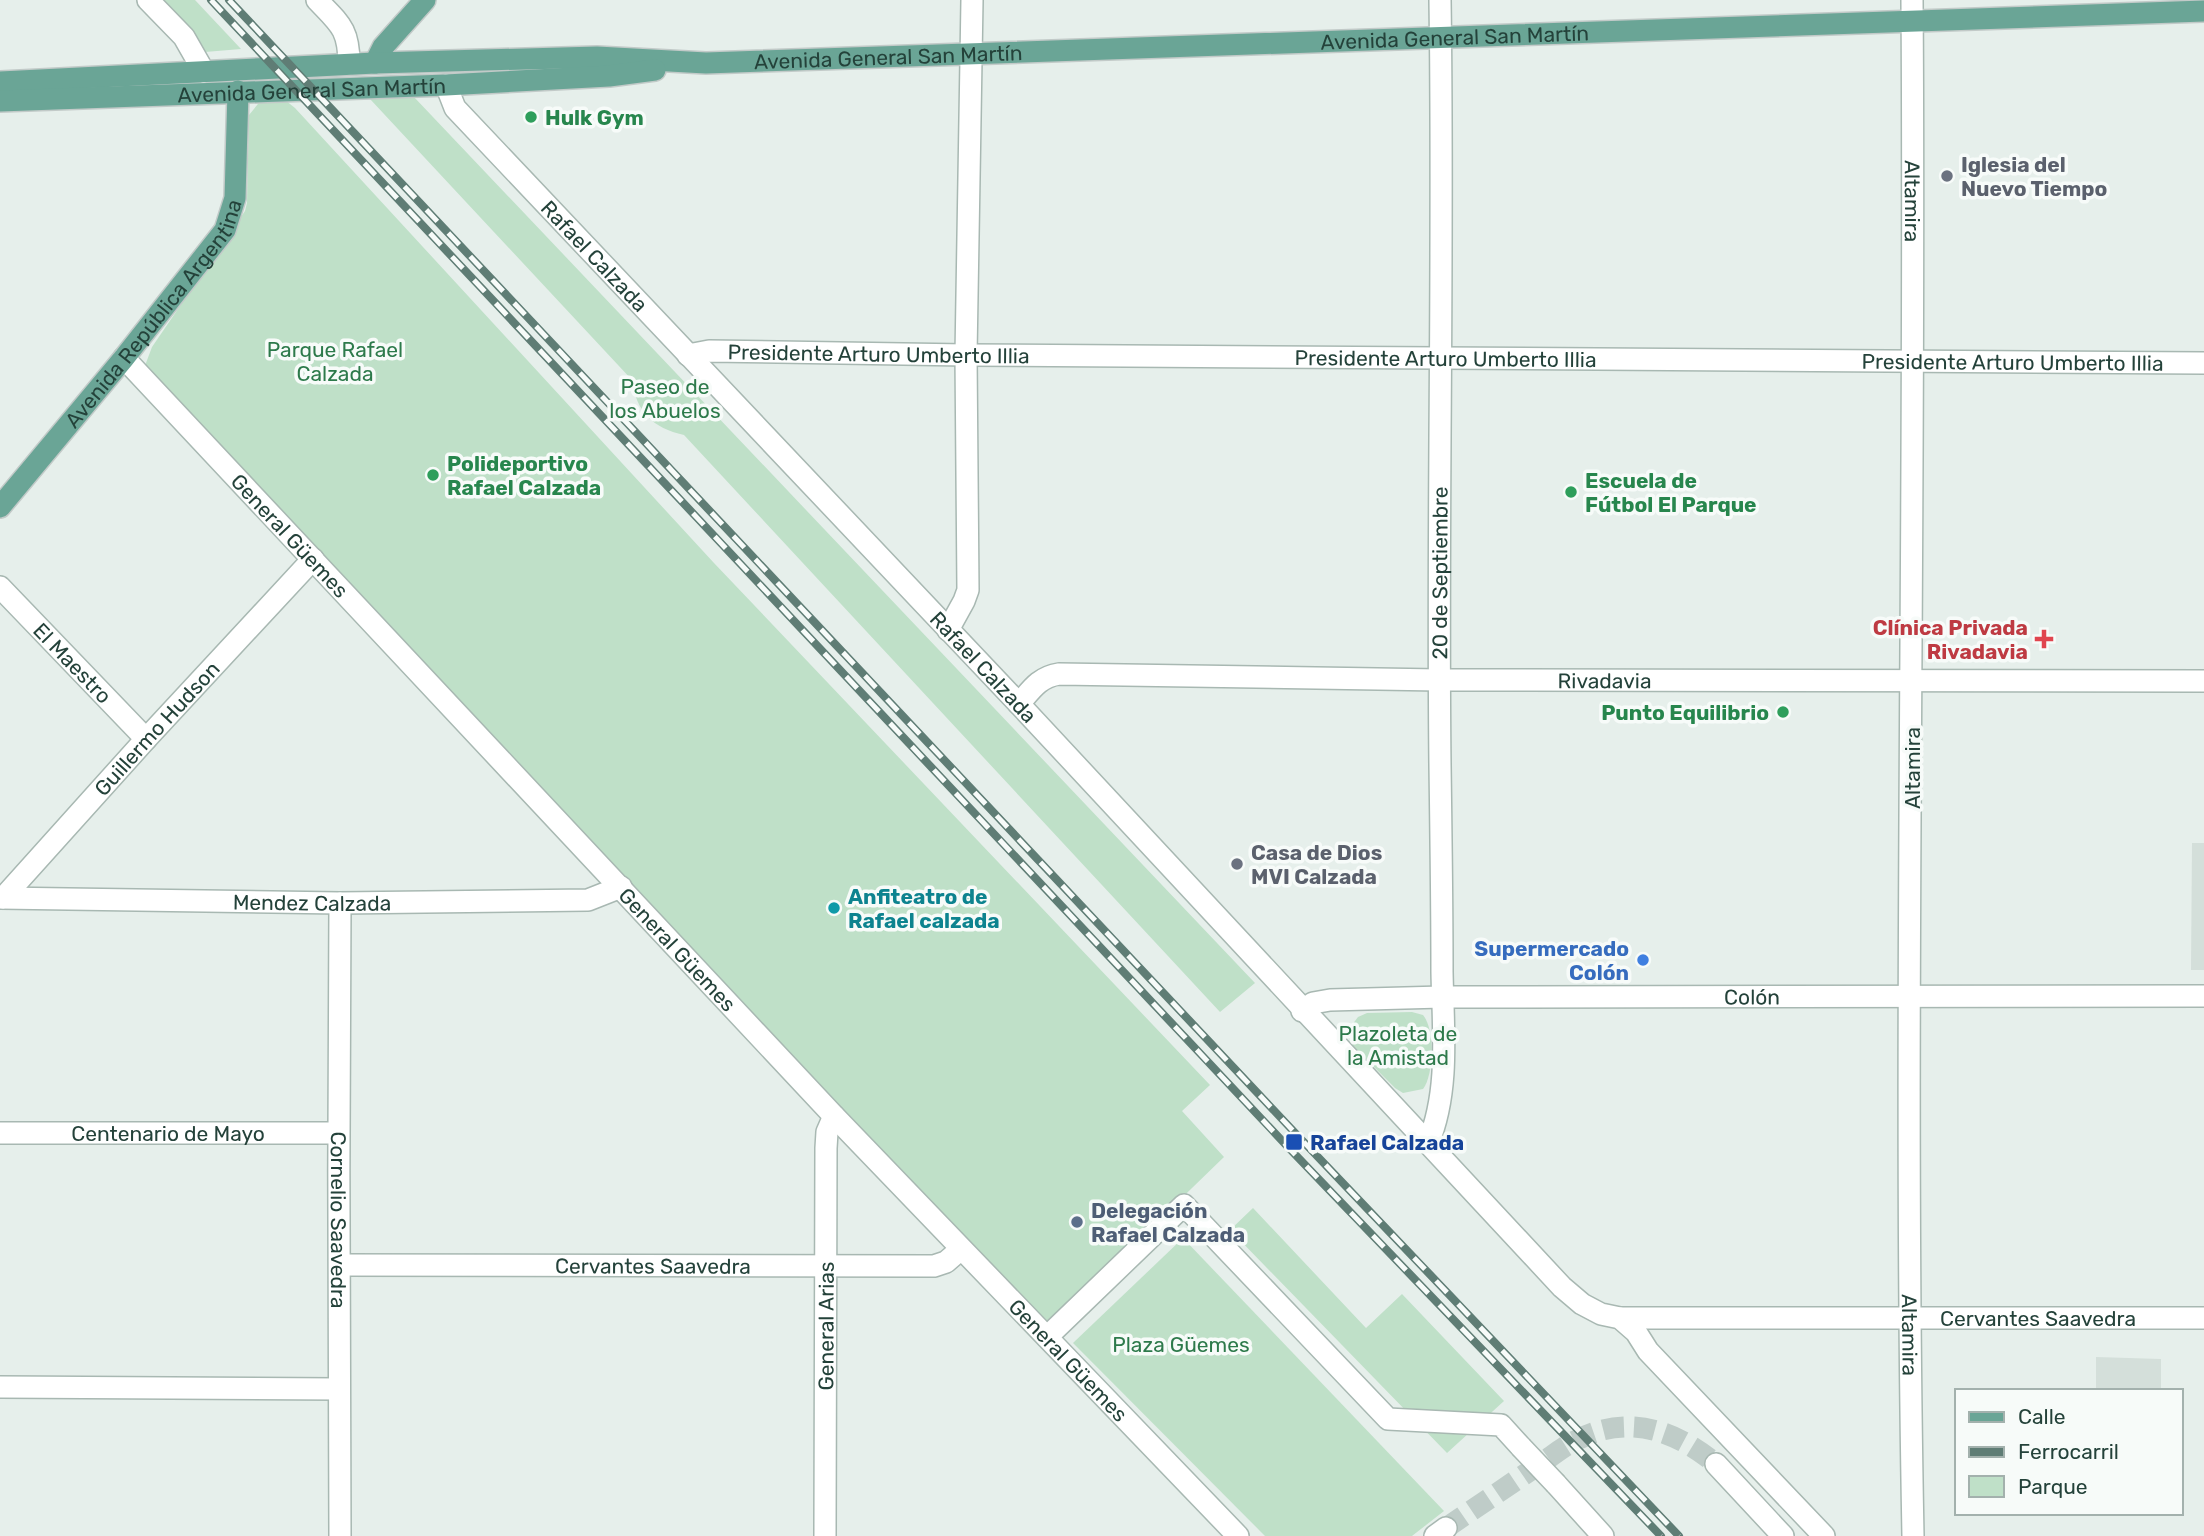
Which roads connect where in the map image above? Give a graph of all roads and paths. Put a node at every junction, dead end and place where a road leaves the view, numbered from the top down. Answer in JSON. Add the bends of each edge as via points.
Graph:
{"nodes":[{"id":1,"x":148,"y":0,"type":"edge"},
{"id":2,"x":317,"y":0,"type":"edge"},
{"id":3,"x":425,"y":0,"type":"edge"},
{"id":4,"x":972,"y":0,"type":"edge"},
{"id":5,"x":1440,"y":0,"type":"edge"},
{"id":6,"x":1912,"y":0,"type":"edge"},
{"id":7,"x":2204,"y":11,"type":"edge"},
{"id":8,"x":1912,"y":22,"type":"junction"},
{"id":9,"x":1441,"y":39,"type":"junction"},
{"id":10,"x":972,"y":54,"type":"junction"},
{"id":11,"x":375,"y":63,"type":"junction"},
{"id":12,"x":706,"y":63,"type":"junction"},
{"id":13,"x":349,"y":64,"type":"junction"},
{"id":14,"x":204,"y":72,"type":"junction"},
{"id":15,"x":0,"y":82,"type":"edge"},
{"id":16,"x":446,"y":85,"type":"junction"},
{"id":17,"x":238,"y":91,"type":"junction"},
{"id":18,"x":0,"y":101,"type":"edge"},
{"id":19,"x":688,"y":355,"type":"junction"},
{"id":20,"x":966,"y":355,"type":"junction"},
{"id":21,"x":124,"y":358,"type":"junction"},
{"id":22,"x":1442,"y":359,"type":"junction"},
{"id":23,"x":1914,"y":360,"type":"junction"},
{"id":24,"x":2204,"y":363,"type":"edge"},
{"id":25,"x":0,"y":507,"type":"edge"},
{"id":26,"x":313,"y":559,"type":"junction"},
{"id":27,"x":0,"y":587,"type":"edge"},
{"id":28,"x":948,"y":630,"type":"junction"},
{"id":29,"x":1439,"y":680,"type":"junction"},
{"id":30,"x":1913,"y":681,"type":"junction"},
{"id":31,"x":2204,"y":681,"type":"edge"},
{"id":32,"x":1019,"y":704,"type":"junction"},
{"id":33,"x":146,"y":739,"type":"junction"},
{"id":34,"x":621,"y":887,"type":"junction"},
{"id":35,"x":1,"y":898,"type":"edge"},
{"id":36,"x":340,"y":903,"type":"junction"},
{"id":37,"x":1911,"y":995,"type":"junction"},
{"id":38,"x":2204,"y":996,"type":"edge"},
{"id":39,"x":1442,"y":997,"type":"junction"},
{"id":40,"x":1302,"y":1011,"type":"junction"},
{"id":41,"x":834,"y":1116,"type":"junction"},
{"id":42,"x":0,"y":1133,"type":"edge"},
{"id":43,"x":338,"y":1133,"type":"junction"},
{"id":44,"x":1428,"y":1143,"type":"junction"},
{"id":45,"x":961,"y":1249,"type":"junction"},
{"id":46,"x":341,"y":1265,"type":"junction"},
{"id":47,"x":826,"y":1266,"type":"junction"},
{"id":48,"x":1909,"y":1317,"type":"junction"},
{"id":49,"x":1620,"y":1318,"type":"junction"},
{"id":50,"x":2204,"y":1318,"type":"edge"},
{"id":51,"x":1047,"y":1337,"type":"junction"},
{"id":52,"x":0,"y":1387,"type":"edge"},
{"id":53,"x":339,"y":1389,"type":"junction"},
{"id":54,"x":1716,"y":1464,"type":"tunnel mouth"},
{"id":55,"x":340,"y":1536,"type":"edge"},
{"id":56,"x":825,"y":1536,"type":"edge"},
{"id":57,"x":1238,"y":1536,"type":"edge"},
{"id":58,"x":1603,"y":1536,"type":"edge"},
{"id":59,"x":1783,"y":1536,"type":"edge"},
{"id":60,"x":1824,"y":1536,"type":"edge"},
{"id":61,"x":1913,"y":1536,"type":"edge"}],
"edges":[{"from":1,"to":14,"type":"street","via":[[184,37]]},
{"from":2,"to":13,"type":"street","via":[[346,35]]},
{"from":3,"to":11,"type":"main road","via":[[383,47]]},
{"from":4,"to":10,"type":"street"},
{"from":5,"to":9,"type":"street","name":"20 de Septiembre"},
{"from":6,"to":8,"type":"street","name":"Altamira"},
{"from":7,"to":8,"type":"main road","name":"Avenida General San Martín"},
{"from":8,"to":9,"type":"main road","name":"Avenida General San Martín"},
{"from":8,"to":23,"type":"street","name":"Altamira"},
{"from":9,"to":10,"type":"main road","name":"Avenida General San Martín"},
{"from":9,"to":22,"type":"street","name":"20 de Septiembre"},
{"from":10,"to":12,"type":"main road","name":"Avenida General San Martín"},
{"from":10,"to":20,"type":"street"},
{"from":11,"to":12,"type":"main road","name":"Avenida General San Martín","via":[[597,57]]},
{"from":11,"to":13,"type":"main road","name":"Avenida General San Martín"},
{"from":12,"to":16,"type":"main road","name":"Avenida General San Martín","via":[[608,76]]},
{"from":13,"to":14,"type":"main road","name":"Avenida General San Martín"},
{"from":14,"to":15,"type":"main road","name":"Avenida General San Martín"},
{"from":16,"to":17,"type":"main road","name":"Avenida General San Martín"},
{"from":16,"to":19,"type":"street","name":"Rafael Calzada","via":[[455,108]]},
{"from":17,"to":18,"type":"main road","name":"Avenida General San Martín"},
{"from":17,"to":21,"type":"main road","name":"Avenida República Argentina","via":[[235,198],[225,230]]},
{"from":19,"to":20,"type":"street","name":"Presidente Arturo Umberto Illia","via":[[709,351]]},
{"from":19,"to":28,"type":"street","name":"Rafael Calzada"},
{"from":20,"to":22,"type":"street","name":"Presidente Arturo Umberto Illia"},
{"from":20,"to":28,"type":"street","via":[[968,590]]},
{"from":21,"to":25,"type":"main road","name":"Avenida República Argentina"},
{"from":21,"to":26,"type":"street","name":"General Güemes"},
{"from":22,"to":23,"type":"street","name":"Presidente Arturo Umberto Illia"},
{"from":22,"to":29,"type":"street","name":"20 de Septiembre"},
{"from":23,"to":24,"type":"street","name":"Presidente Arturo Umberto Illia"},
{"from":23,"to":30,"type":"street","name":"Altamira"},
{"from":26,"to":33,"type":"street","name":"Guillermo Hudson"},
{"from":26,"to":34,"type":"street","name":"General Güemes"},
{"from":27,"to":33,"type":"street","name":"El Maestro"},
{"from":28,"to":32,"type":"street","name":"Rafael Calzada"},
{"from":29,"to":30,"type":"street","name":"Rivadavia"},
{"from":29,"to":32,"type":"street","name":"Rivadavia","via":[[1059,674],[1040,680]]},
{"from":29,"to":39,"type":"street","name":"20 de Septiembre"},
{"from":30,"to":31,"type":"street","name":"Rivadavia"},
{"from":30,"to":37,"type":"street","name":"Altamira"},
{"from":32,"to":40,"type":"street","name":"Rafael Calzada"},
{"from":33,"to":35,"type":"street","name":"Guillermo Hudson"},
{"from":34,"to":36,"type":"street","name":"Mendez Calzada","via":[[588,900]]},
{"from":34,"to":41,"type":"street","name":"General Güemes"},
{"from":35,"to":36,"type":"street","name":"Mendez Calzada"},
{"from":36,"to":43,"type":"street","name":"Cornelio Saavedra"},
{"from":37,"to":38,"type":"street","name":"Colón"},
{"from":37,"to":39,"type":"street","name":"Colón"},
{"from":37,"to":48,"type":"street","name":"Altamira"},
{"from":39,"to":40,"type":"street","name":"Colón","via":[[1330,1000]]},
{"from":39,"to":44,"type":"street","name":"20 de Septiembre","via":[[1440,1103]]},
{"from":40,"to":44,"type":"street","name":"Rafael Calzada"},
{"from":41,"to":45,"type":"street","name":"General Güemes"},
{"from":41,"to":47,"type":"street","name":"General Arias","via":[[826,1148]]},
{"from":42,"to":43,"type":"street","name":"Centenario de Mayo"},
{"from":43,"to":46,"type":"street","name":"Cornelio Saavedra"},
{"from":44,"to":49,"type":"street","name":"Rafael Calzada","via":[[1562,1287],[1591,1309]]},
{"from":45,"to":47,"type":"street","name":"Cervantes Saavedra","via":[[946,1262],[934,1265]]},
{"from":45,"to":51,"type":"street","name":"General Güemes"},
{"from":46,"to":47,"type":"street","name":"Cervantes Saavedra"},
{"from":46,"to":53,"type":"street","name":"Cornelio Saavedra"},
{"from":47,"to":56,"type":"street","name":"General Arias"},
{"from":48,"to":49,"type":"street","name":"Cervantes Saavedra"},
{"from":48,"to":50,"type":"street","name":"Cervantes Saavedra"},
{"from":48,"to":61,"type":"street","name":"Altamira"},
{"from":49,"to":60,"type":"street","name":"Rafael Calzada"},
{"from":51,"to":57,"type":"street","name":"General Güemes"},
{"from":51,"to":58,"type":"street","bridge":true,"via":[[1184,1205],[1388,1419],[1501,1425]]},
{"from":52,"to":53,"type":"street"},
{"from":53,"to":55,"type":"street","name":"Cornelio Saavedra"},
{"from":54,"to":59,"type":"street"}]}
